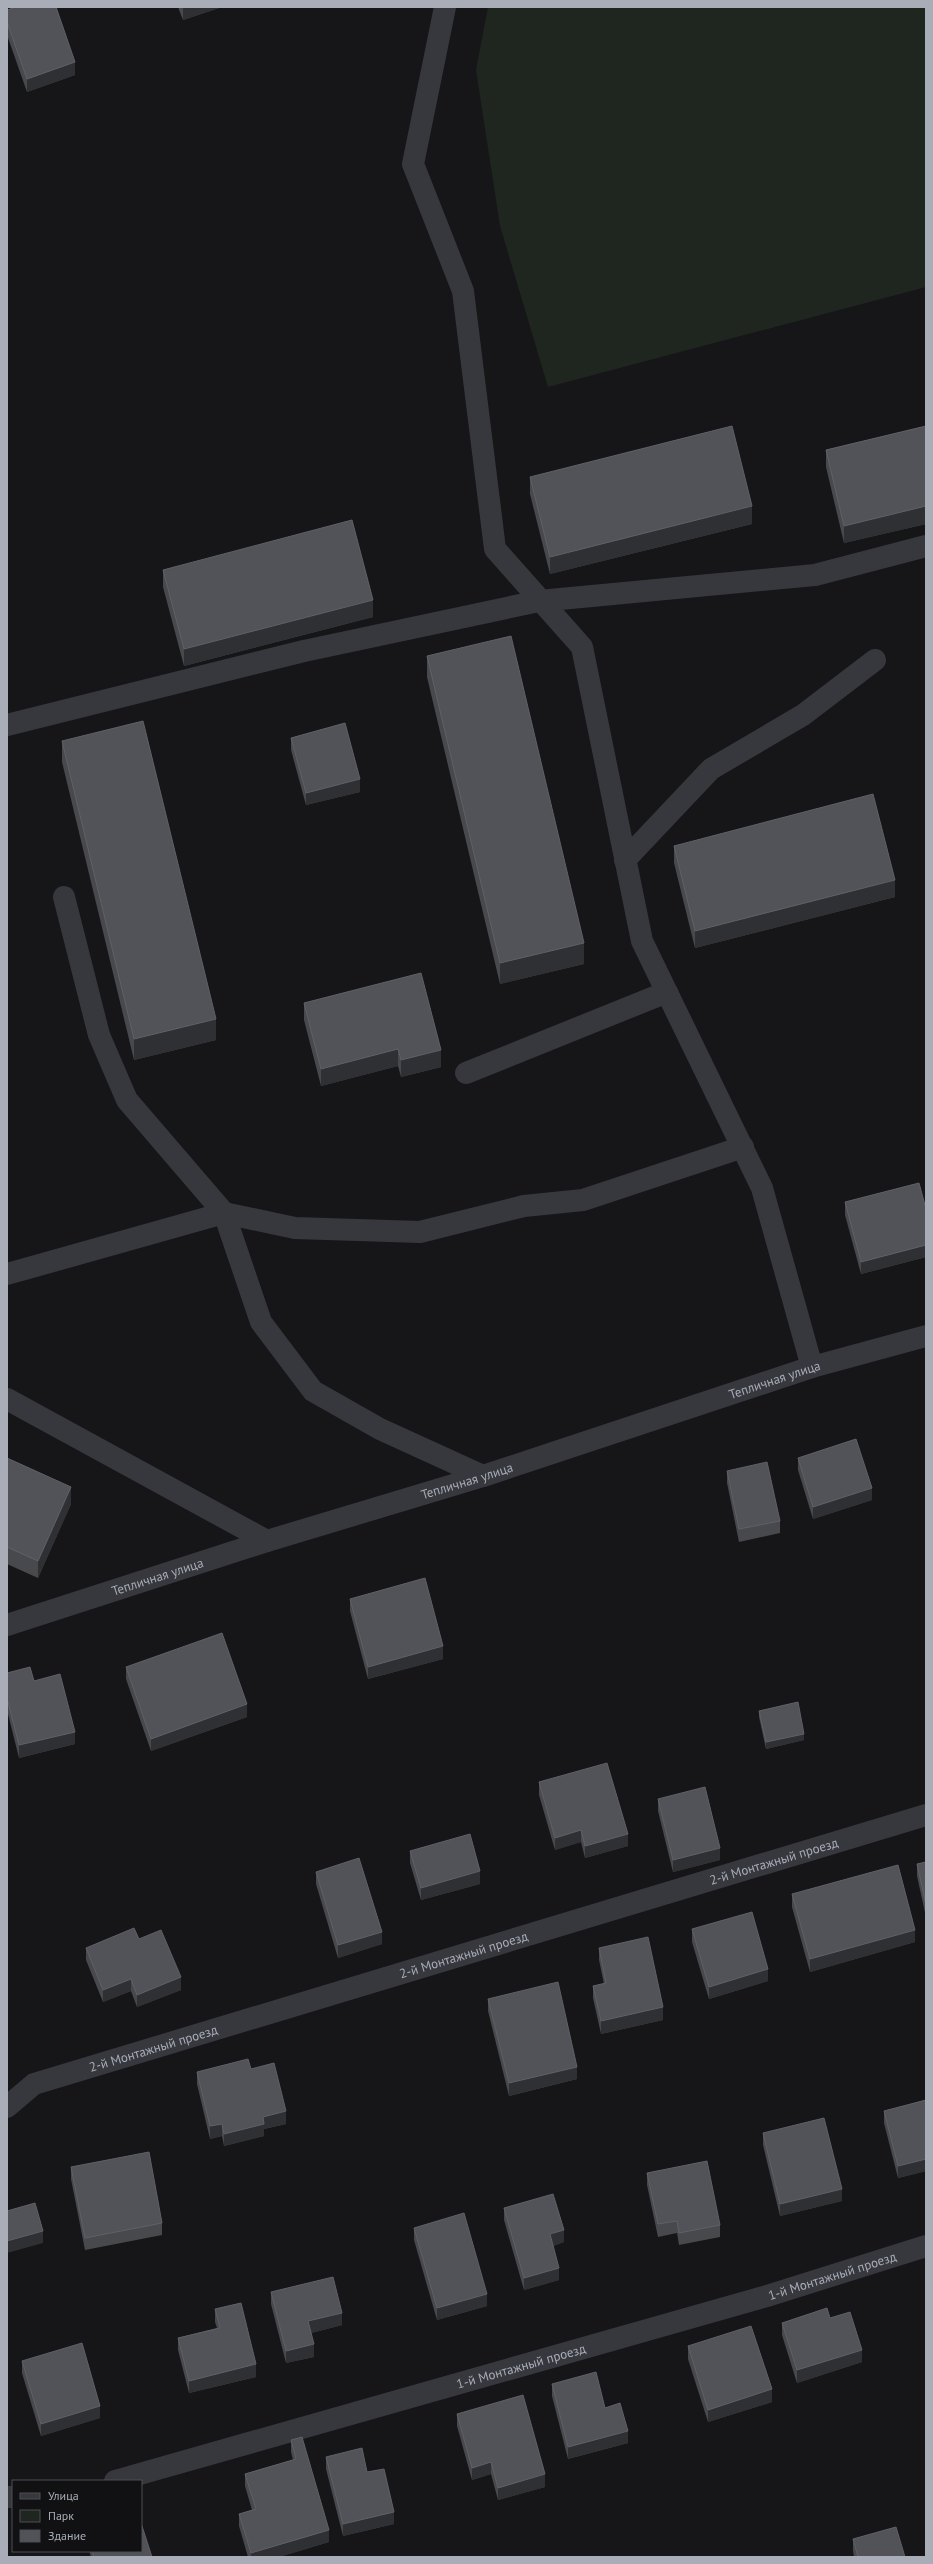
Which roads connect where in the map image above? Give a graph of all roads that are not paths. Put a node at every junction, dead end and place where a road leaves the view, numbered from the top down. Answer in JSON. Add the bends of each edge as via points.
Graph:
{"nodes":[{"id":1,"x":445,"y":7,"type":"edge"},
{"id":2,"x":926,"y":546,"type":"edge"},
{"id":3,"x":539,"y":601,"type":"junction"},
{"id":4,"x":875,"y":660,"type":"dead end"},
{"id":5,"x":7,"y":724,"type":"edge"},
{"id":6,"x":625,"y":860,"type":"junction"},
{"id":7,"x":64,"y":897,"type":"dead end"},
{"id":8,"x":667,"y":992,"type":"junction"},
{"id":9,"x":466,"y":1072,"type":"dead end"},
{"id":10,"x":743,"y":1147,"type":"junction"},
{"id":11,"x":224,"y":1213,"type":"junction"},
{"id":12,"x":7,"y":1274,"type":"edge"},
{"id":13,"x":926,"y":1336,"type":"edge"},
{"id":14,"x":812,"y":1367,"type":"junction"},
{"id":15,"x":7,"y":1399,"type":"edge"},
{"id":16,"x":484,"y":1476,"type":"junction"},
{"id":17,"x":267,"y":1541,"type":"junction"},
{"id":18,"x":7,"y":1624,"type":"edge"},
{"id":19,"x":926,"y":1815,"type":"edge"},
{"id":20,"x":7,"y":2107,"type":"edge"},
{"id":21,"x":926,"y":2246,"type":"edge"},
{"id":22,"x":119,"y":2480,"type":"edge"}],
"edges":[{"from":1,"to":3,"type":"street","via":[[414,164],[463,291],[495,549]]},
{"from":2,"to":3,"type":"street","via":[[815,575]]},
{"from":3,"to":5,"type":"street","via":[[304,651]]},
{"from":3,"to":6,"type":"street","via":[[582,647]]},
{"from":4,"to":6,"type":"street","via":[[803,714],[711,769]]},
{"from":6,"to":8,"type":"street","via":[[642,941]]},
{"from":7,"to":11,"type":"street","via":[[99,1035],[127,1100]]},
{"from":8,"to":9,"type":"street"},
{"from":8,"to":10,"type":"street"},
{"from":10,"to":11,"type":"street","via":[[583,1200],[524,1206],[420,1232],[295,1228]]},
{"from":10,"to":14,"type":"street","via":[[762,1188]]},
{"from":11,"to":12,"type":"street"},
{"from":11,"to":16,"type":"street","via":[[260,1322],[313,1391],[380,1430]]},
{"from":13,"to":14,"type":"street","name":"Тепличная улица"},
{"from":14,"to":16,"type":"street","name":"Тепличная улица"},
{"from":15,"to":17,"type":"street"},
{"from":16,"to":17,"type":"street","name":"Тепличная улица"},
{"from":17,"to":18,"type":"street","name":"Тепличная улица"},
{"from":19,"to":20,"type":"street","name":"2-й Монтажный проезд","via":[[34,2084]]},
{"from":21,"to":22,"type":"street","name":"1-й Монтажный проезд","via":[[767,2296]]}]}
